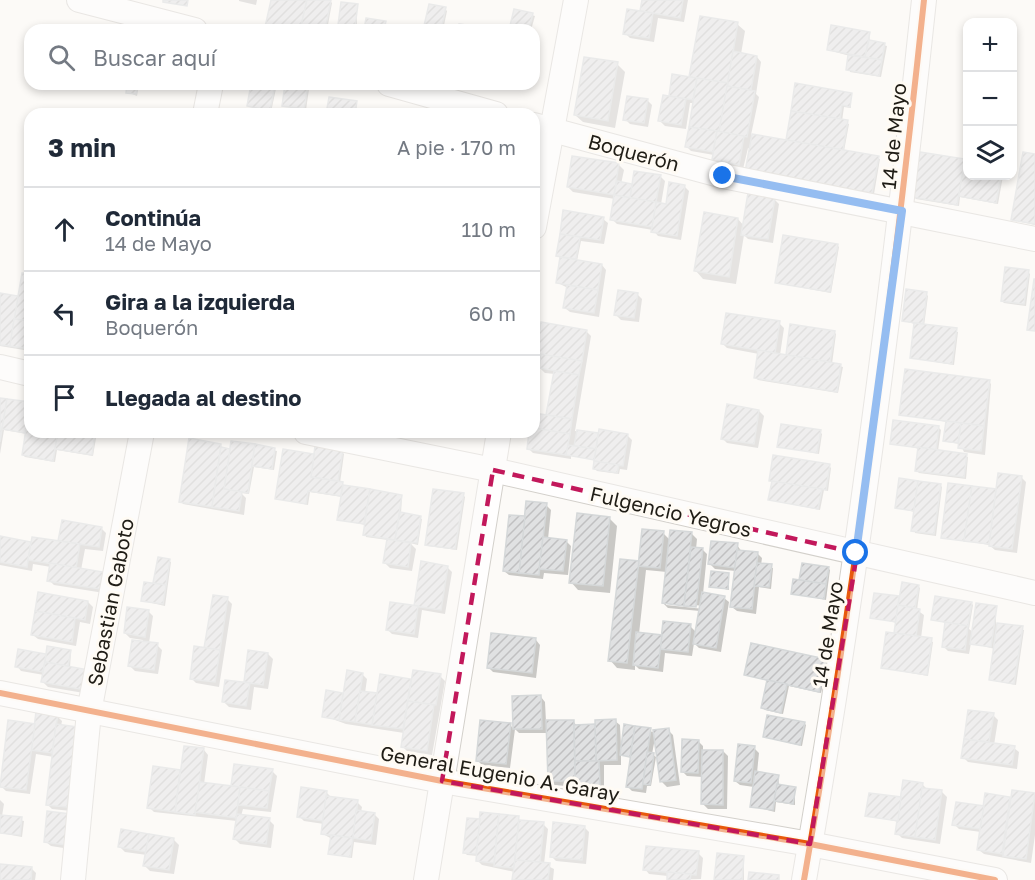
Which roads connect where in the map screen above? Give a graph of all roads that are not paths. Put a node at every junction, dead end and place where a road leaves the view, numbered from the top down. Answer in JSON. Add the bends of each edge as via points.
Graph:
{"nodes":[{"id":1,"x":79,"y":0,"type":"edge"},
{"id":2,"x":576,"y":0,"type":"edge"},
{"id":3,"x":924,"y":0,"type":"edge"},
{"id":4,"x":172,"y":24,"type":"edge"},
{"id":5,"x":210,"y":90,"type":"edge"},
{"id":6,"x":410,"y":90,"type":"edge"},
{"id":7,"x":206,"y":108,"type":"edge"},
{"id":8,"x":475,"y":108,"type":"edge"},
{"id":9,"x":542,"y":127,"type":"edge"},
{"id":10,"x":540,"y":152,"type":"edge"},
{"id":11,"x":902,"y":211,"type":"junction"},
{"id":12,"x":1035,"y":239,"type":"edge"},
{"id":13,"x":0,"y":367,"type":"edge"},
{"id":14,"x":24,"y":373,"type":"edge"},
{"id":15,"x":141,"y":438,"type":"edge"},
{"id":16,"x":336,"y":438,"type":"edge"},
{"id":17,"x":498,"y":438,"type":"edge"},
{"id":18,"x":493,"y":470,"type":"junction"},
{"id":19,"x":856,"y":553,"type":"junction"},
{"id":20,"x":1035,"y":593,"type":"edge"},
{"id":21,"x":0,"y":693,"type":"edge"},
{"id":22,"x":89,"y":712,"type":"junction"},
{"id":23,"x":442,"y":781,"type":"junction"},
{"id":24,"x":810,"y":844,"type":"junction"},
{"id":25,"x":73,"y":880,"type":"edge"},
{"id":26,"x":426,"y":880,"type":"edge"},
{"id":27,"x":804,"y":880,"type":"edge"},
{"id":28,"x":995,"y":880,"type":"edge"}],
"edges":[{"from":1,"to":4,"type":"street"},
{"from":2,"to":9,"type":"street"},
{"from":3,"to":11,"type":"street","name":"14 de Mayo"},
{"from":5,"to":7,"type":"street"},
{"from":6,"to":8,"type":"street"},
{"from":9,"to":10,"type":"street"},
{"from":9,"to":11,"type":"street","name":"Boquerón","via":[[723,176]]},
{"from":11,"to":12,"type":"street","name":"Boquerón"},
{"from":11,"to":19,"type":"street","name":"14 de Mayo"},
{"from":13,"to":14,"type":"street"},
{"from":15,"to":22,"type":"street","name":"Sebastian Gaboto"},
{"from":16,"to":18,"type":"street","name":"Fulgencio Yegros"},
{"from":17,"to":18,"type":"street"},
{"from":18,"to":19,"type":"street","name":"Fulgencio Yegros"},
{"from":18,"to":23,"type":"street"},
{"from":19,"to":20,"type":"street","name":"Fulgencio Yegros"},
{"from":19,"to":24,"type":"street","name":"14 de Mayo"},
{"from":21,"to":22,"type":"street","name":"General Eugenio A. Garay"},
{"from":22,"to":23,"type":"street","name":"General Eugenio A. Garay"},
{"from":22,"to":25,"type":"street","name":"Sebastian Gaboto"},
{"from":23,"to":24,"type":"street","name":"General Eugenio A. Garay"},
{"from":23,"to":26,"type":"street"},
{"from":24,"to":27,"type":"street","name":"14 de Mayo"},
{"from":24,"to":28,"type":"street","name":"General Eugenio A. Garay"}]}
